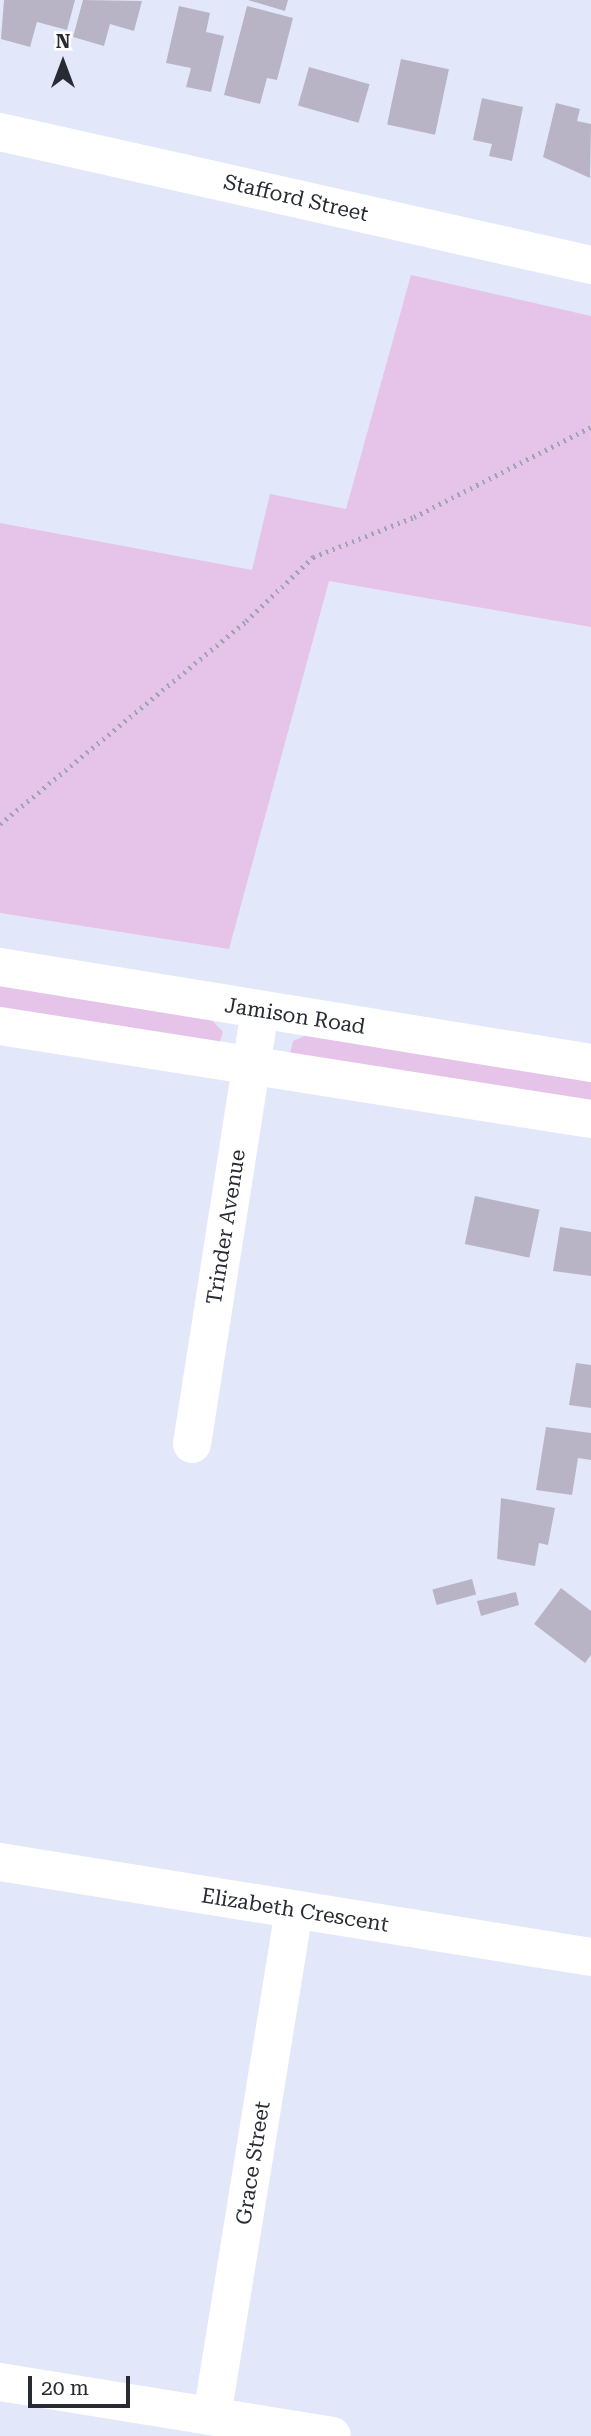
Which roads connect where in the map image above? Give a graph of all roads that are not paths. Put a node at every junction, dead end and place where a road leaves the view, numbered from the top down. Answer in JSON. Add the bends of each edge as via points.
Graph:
{"nodes":[{"id":1,"x":0,"y":132,"type":"edge"},
{"id":2,"x":591,"y":265,"type":"edge"},
{"id":3,"x":0,"y":967,"type":"edge"},
{"id":4,"x":260,"y":1011,"type":"junction"},
{"id":5,"x":0,"y":1026,"type":"edge"},
{"id":6,"x":591,"y":1063,"type":"edge"},
{"id":7,"x":251,"y":1066,"type":"junction"},
{"id":8,"x":591,"y":1119,"type":"edge"},
{"id":9,"x":192,"y":1444,"type":"dead end"},
{"id":10,"x":0,"y":1862,"type":"edge"},
{"id":11,"x":294,"y":1910,"type":"junction"},
{"id":12,"x":591,"y":1957,"type":"edge"},
{"id":13,"x":0,"y":2382,"type":"edge"},
{"id":14,"x":212,"y":2416,"type":"junction"},
{"id":15,"x":332,"y":2436,"type":"edge"}],
"edges":[{"from":1,"to":2,"type":"street","name":"Stafford Street"},
{"from":3,"to":4,"type":"street","name":"Jamison Road"},
{"from":4,"to":6,"type":"street","name":"Jamison Road"},
{"from":4,"to":7,"type":"street","name":"Trinder Avenue"},
{"from":5,"to":7,"type":"street"},
{"from":7,"to":8,"type":"street"},
{"from":7,"to":9,"type":"street","name":"Trinder Avenue"},
{"from":10,"to":11,"type":"street","name":"Elizabeth Crescent"},
{"from":11,"to":12,"type":"street","name":"Elizabeth Crescent"},
{"from":11,"to":14,"type":"street","name":"Grace Street"},
{"from":13,"to":14,"type":"street"},
{"from":14,"to":15,"type":"street"}]}
